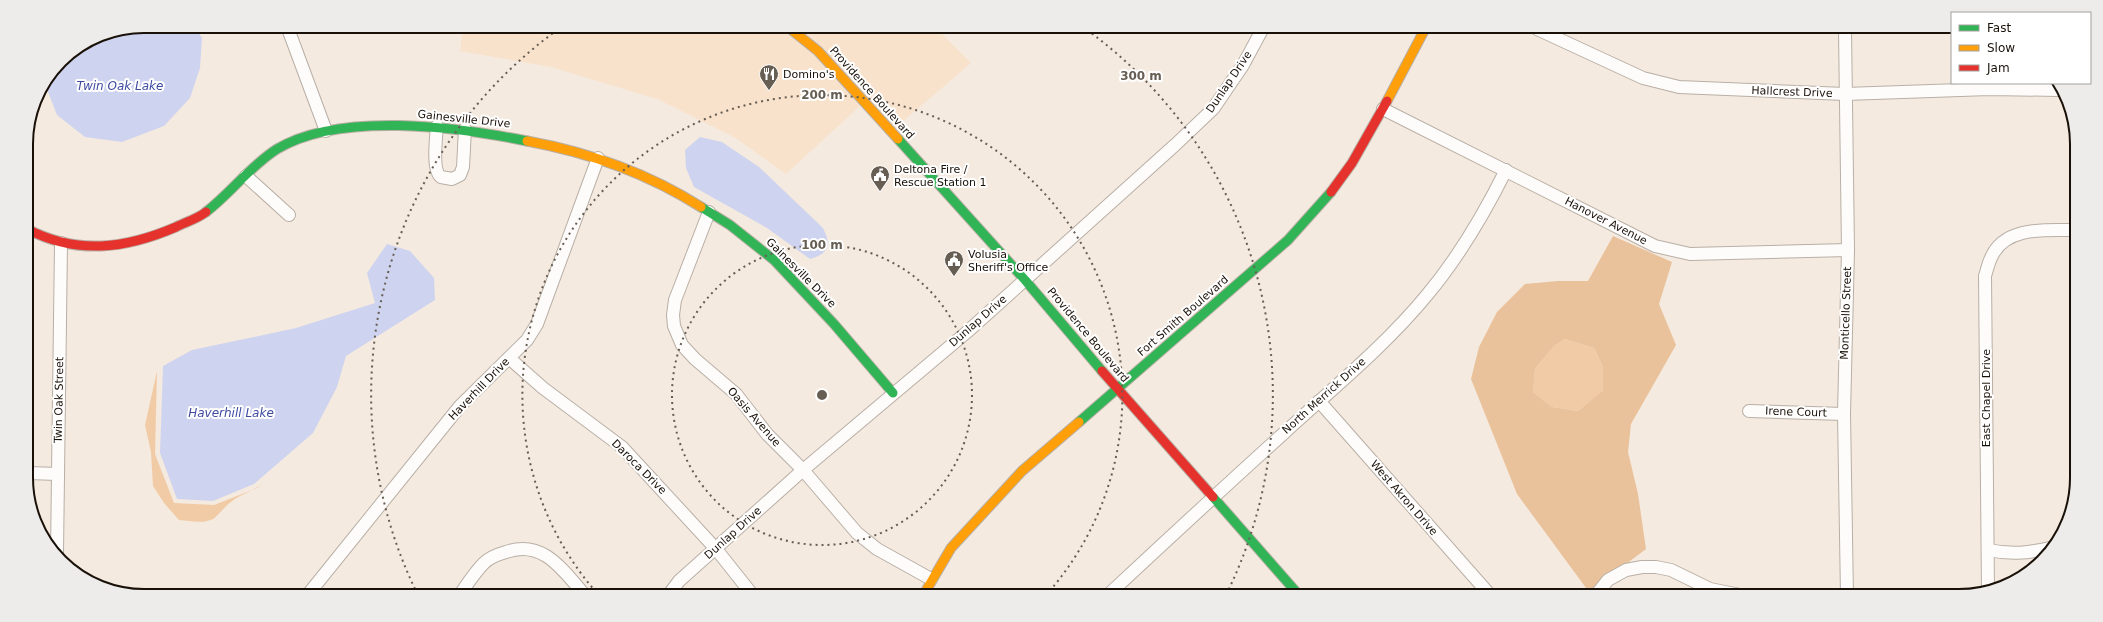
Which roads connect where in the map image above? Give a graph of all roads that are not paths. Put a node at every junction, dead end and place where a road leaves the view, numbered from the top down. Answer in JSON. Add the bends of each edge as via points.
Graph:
{"nodes":[{"id":1,"x":290,"y":33,"type":"edge"},
{"id":2,"x":796,"y":33,"type":"edge"},
{"id":3,"x":1260,"y":33,"type":"edge"},
{"id":4,"x":1422,"y":33,"type":"edge"},
{"id":5,"x":1546,"y":33,"type":"edge"},
{"id":6,"x":1845,"y":33,"type":"edge"},
{"id":7,"x":1989,"y":86,"type":"edge"},
{"id":8,"x":2056,"y":90,"type":"edge"},
{"id":9,"x":1845,"y":94,"type":"junction"},
{"id":10,"x":1383,"y":109,"type":"junction"},
{"id":11,"x":437,"y":126,"type":"junction"},
{"id":12,"x":465,"y":129,"type":"junction"},
{"id":13,"x":326,"y":132,"type":"junction"},
{"id":14,"x":598,"y":158,"type":"junction"},
{"id":15,"x":1506,"y":170,"type":"junction"},
{"id":16,"x":246,"y":176,"type":"junction"},
{"id":17,"x":709,"y":212,"type":"junction"},
{"id":18,"x":289,"y":215,"type":"dead end"},
{"id":19,"x":2070,"y":230,"type":"edge"},
{"id":20,"x":33,"y":232,"type":"edge"},
{"id":21,"x":61,"y":243,"type":"junction"},
{"id":22,"x":1848,"y":250,"type":"junction"},
{"id":23,"x":1025,"y":280,"type":"junction"},
{"id":24,"x":509,"y":358,"type":"junction"},
{"id":25,"x":1117,"y":389,"type":"junction"},
{"id":26,"x":893,"y":393,"type":"junction"},
{"id":27,"x":1319,"y":401,"type":"junction"},
{"id":28,"x":1749,"y":411,"type":"dead end"},
{"id":29,"x":1844,"y":414,"type":"junction"},
{"id":30,"x":803,"y":470,"type":"junction"},
{"id":31,"x":33,"y":473,"type":"edge"},
{"id":32,"x":58,"y":474,"type":"junction"},
{"id":33,"x":1213,"y":496,"type":"junction"},
{"id":34,"x":57,"y":546,"type":"edge"},
{"id":35,"x":716,"y":548,"type":"junction"},
{"id":36,"x":2043,"y":549,"type":"edge"},
{"id":37,"x":1988,"y":550,"type":"junction"},
{"id":38,"x":931,"y":579,"type":"junction"},
{"id":39,"x":1988,"y":585,"type":"edge"},
{"id":40,"x":312,"y":589,"type":"edge"},
{"id":41,"x":464,"y":589,"type":"edge"},
{"id":42,"x":580,"y":589,"type":"edge"},
{"id":43,"x":673,"y":589,"type":"edge"},
{"id":44,"x":748,"y":589,"type":"edge"},
{"id":45,"x":926,"y":589,"type":"edge"},
{"id":46,"x":1113,"y":589,"type":"edge"},
{"id":47,"x":1294,"y":589,"type":"edge"},
{"id":48,"x":1485,"y":589,"type":"edge"},
{"id":49,"x":1601,"y":589,"type":"edge"},
{"id":50,"x":1710,"y":589,"type":"edge"},
{"id":51,"x":1847,"y":589,"type":"edge"}],
"edges":[{"from":1,"to":13,"type":"street"},
{"from":2,"to":23,"type":"street","name":"Providence Boulevard","via":[[818,51]]},
{"from":3,"to":23,"type":"street","name":"Dunlap Drive","via":[[1243,65],[1213,109]]},
{"from":4,"to":10,"type":"street","name":"Fort Smith Boulevard"},
{"from":5,"to":9,"type":"street","name":"Hallcrest Drive","via":[[1643,78],[1679,87]]},
{"from":6,"to":9,"type":"street","name":"Monticello Street"},
{"from":7,"to":8,"type":"street","name":"Hallcrest Drive"},
{"from":7,"to":9,"type":"street","name":"Hallcrest Drive"},
{"from":9,"to":22,"type":"street","name":"Monticello Street"},
{"from":10,"to":15,"type":"street","name":"Hanover Avenue"},
{"from":10,"to":25,"type":"street","name":"Fort Smith Boulevard","via":[[1352,164],[1315,212],[1288,240]]},
{"from":11,"to":12,"type":"street","name":"Gainesville Drive"},
{"from":11,"to":12,"type":"street","via":[[436,172],[442,178],[452,179],[460,175],[463,167]]},
{"from":11,"to":13,"type":"street","name":"Gainesville Drive"},
{"from":12,"to":14,"type":"street","name":"Gainesville Drive","via":[[493,132]]},
{"from":13,"to":16,"type":"street","name":"Gainesville Drive","via":[[287,144]]},
{"from":14,"to":17,"type":"street","name":"Gainesville Drive","via":[[656,182]]},
{"from":14,"to":24,"type":"street","name":"Haverhill Drive","via":[[537,324],[527,340]]},
{"from":15,"to":22,"type":"street","name":"Hanover Avenue","via":[[1654,246],[1690,254]]},
{"from":15,"to":27,"type":"street","name":"North Merrick Drive","via":[[1463,246],[1428,294],[1384,343]]},
{"from":16,"to":18,"type":"street"},
{"from":16,"to":21,"type":"street","name":"Gainesville Drive","via":[[206,213],[163,233],[106,247]]},
{"from":17,"to":26,"type":"street","name":"Gainesville Drive","via":[[766,253],[834,322]]},
{"from":17,"to":30,"type":"street","name":"Oasis Avenue","via":[[675,300],[674,326],[682,346],[736,394],[767,434]]},
{"from":19,"to":37,"type":"street","name":"East Chapel Drive","via":[[2033,230],[2019,233],[1999,246],[1991,257],[1986,276]]},
{"from":20,"to":21,"type":"street","name":"Gainesville Drive"},
{"from":21,"to":32,"type":"street","name":"Twin Oak Street"},
{"from":22,"to":29,"type":"street","name":"Monticello Street"},
{"from":23,"to":25,"type":"street","name":"Providence Boulevard"},
{"from":23,"to":26,"type":"street","name":"Dunlap Drive"},
{"from":24,"to":35,"type":"street","name":"Daroca Drive","via":[[542,388],[622,447]]},
{"from":24,"to":40,"type":"street","name":"Haverhill Drive","via":[[460,406]]},
{"from":25,"to":33,"type":"street","name":"Providence Boulevard"},
{"from":25,"to":38,"type":"street","name":"Fort Smith Boulevard","via":[[1022,471],[951,548]]},
{"from":26,"to":30,"type":"street","name":"Dunlap Drive"},
{"from":27,"to":33,"type":"street","name":"North Merrick Drive"},
{"from":27,"to":48,"type":"street","name":"West Akron Drive"},
{"from":28,"to":29,"type":"street","name":"Irene Court"},
{"from":29,"to":51,"type":"street","name":"Monticello Street"},
{"from":30,"to":35,"type":"street","name":"Dunlap Drive"},
{"from":30,"to":38,"type":"street","name":"Oasis Avenue","via":[[857,533],[877,549]]},
{"from":31,"to":32,"type":"street"},
{"from":32,"to":34,"type":"street","name":"Twin Oak Street"},
{"from":33,"to":46,"type":"street","name":"North Merrick Drive"},
{"from":33,"to":47,"type":"street","name":"Providence Boulevard"},
{"from":35,"to":43,"type":"street","name":"Dunlap Drive"},
{"from":35,"to":44,"type":"street","name":"Daroca Drive"},
{"from":36,"to":37,"type":"street","via":[[2028,553]]},
{"from":37,"to":39,"type":"street","name":"East Chapel Drive"},
{"from":38,"to":45,"type":"street","name":"Fort Smith Boulevard"},
{"from":41,"to":42,"type":"street","via":[[484,563],[518,547],[536,550],[555,561]]},
{"from":49,"to":50,"type":"street","via":[[1608,580],[1626,570],[1642,567],[1671,570]]}]}
